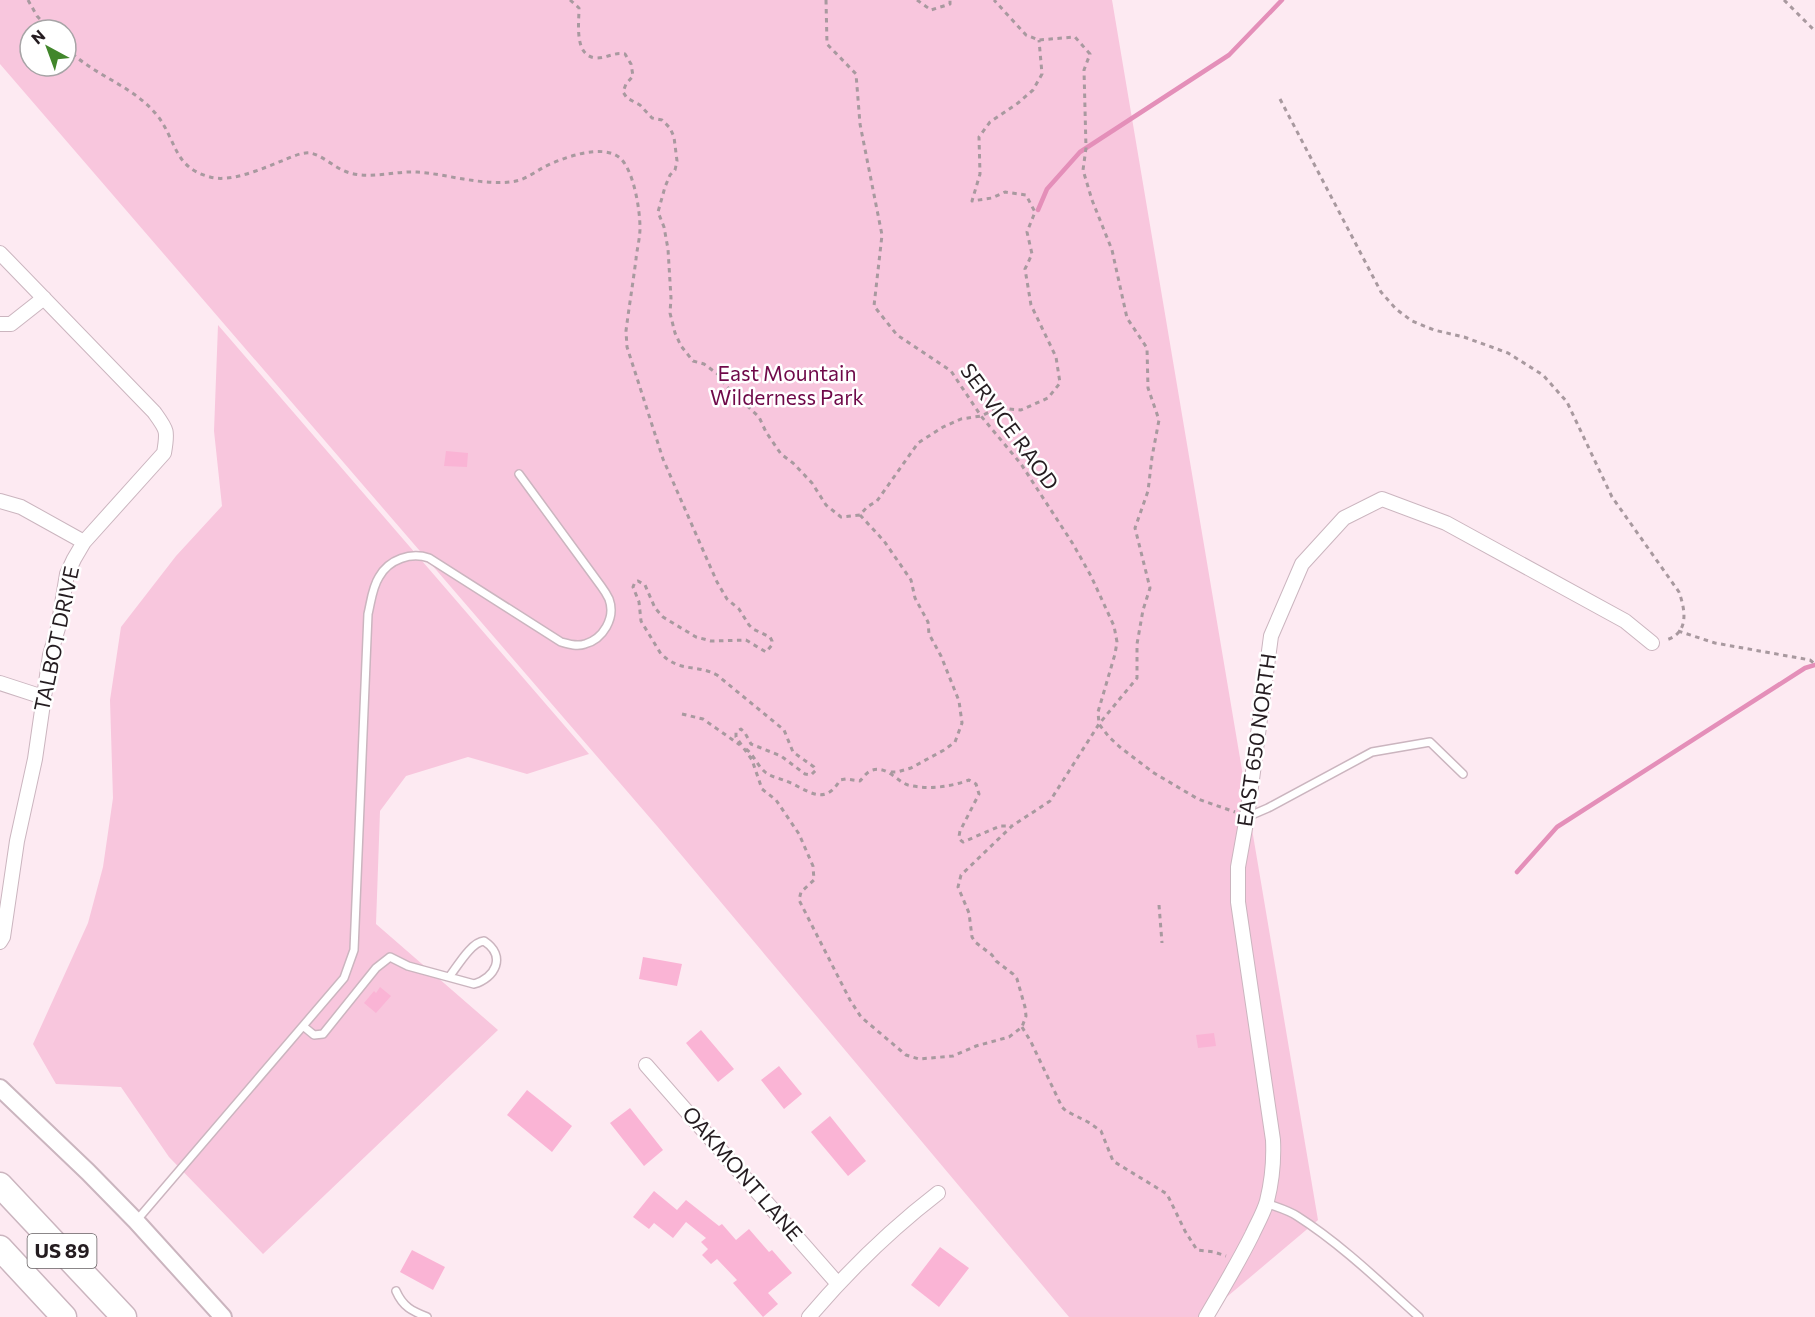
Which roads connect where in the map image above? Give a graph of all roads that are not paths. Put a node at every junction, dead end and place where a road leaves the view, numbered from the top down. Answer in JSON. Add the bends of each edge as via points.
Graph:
{"nodes":[{"id":1,"x":0,"y":253,"type":"edge"},
{"id":2,"x":44,"y":298,"type":"junction"},
{"id":3,"x":0,"y":324,"type":"edge"},
{"id":4,"x":519,"y":474,"type":"dead end"},
{"id":5,"x":0,"y":501,"type":"edge"},
{"id":6,"x":84,"y":542,"type":"junction"},
{"id":7,"x":1652,"y":643,"type":"dead end"},
{"id":8,"x":0,"y":683,"type":"edge"},
{"id":9,"x":43,"y":697,"type":"junction"},
{"id":10,"x":1463,"y":774,"type":"dead end"},
{"id":11,"x":1247,"y":817,"type":"junction"},
{"id":12,"x":6,"y":877,"type":"edge"},
{"id":13,"x":0,"y":942,"type":"edge"},
{"id":14,"x":449,"y":977,"type":"junction"},
{"id":15,"x":303,"y":1026,"type":"junction"},
{"id":16,"x":646,"y":1065,"type":"dead end"},
{"id":17,"x":0,"y":1088,"type":"edge"},
{"id":18,"x":0,"y":1185,"type":"edge"},
{"id":19,"x":938,"y":1193,"type":"dead end"},
{"id":20,"x":1266,"y":1203,"type":"junction"},
{"id":21,"x":136,"y":1221,"type":"junction"},
{"id":22,"x":0,"y":1248,"type":"edge"},
{"id":23,"x":838,"y":1284,"type":"junction"},
{"id":24,"x":396,"y":1291,"type":"dead end"},
{"id":25,"x":64,"y":1317,"type":"edge"},
{"id":26,"x":124,"y":1317,"type":"edge"},
{"id":27,"x":223,"y":1317,"type":"edge"},
{"id":28,"x":427,"y":1317,"type":"edge"},
{"id":29,"x":810,"y":1317,"type":"edge"},
{"id":30,"x":1206,"y":1317,"type":"edge"},
{"id":31,"x":1419,"y":1317,"type":"edge"}],
"edges":[{"from":1,"to":2,"type":"street","name":"TALBOT DRIVE"},
{"from":2,"to":3,"type":"street","via":[[11,324]]},
{"from":2,"to":6,"type":"street","name":"TALBOT DRIVE","via":[[166,428],[164,453]]},
{"from":4,"to":15,"type":"lane","via":[[601,586],[609,600],[609,624],[603,633],[584,645],[573,645],[561,642],[434,560],[412,555],[383,570],[368,614],[354,950],[344,978]]},
{"from":5,"to":6,"type":"street","via":[[21,507]]},
{"from":6,"to":9,"type":"street","name":"TALBOT DRIVE","via":[[67,574]]},
{"from":7,"to":11,"type":"street","name":"EAST 650 NORTH","via":[[1625,621],[1446,523],[1382,499],[1344,518],[1302,564],[1271,636]]},
{"from":8,"to":9,"type":"street"},
{"from":9,"to":12,"type":"street","name":"TALBOT DRIVE","via":[[35,759]]},
{"from":10,"to":11,"type":"lane","via":[[1430,742],[1372,752]]},
{"from":11,"to":20,"type":"street","name":"EAST 650 NORTH","via":[[1237,892],[1273,1140]]},
{"from":12,"to":13,"type":"street","name":"TALBOT DRIVE"},
{"from":14,"to":14,"type":"lane","via":[[474,984],[482,982],[495,966],[495,951],[484,941],[479,942]]},
{"from":14,"to":15,"type":"lane","via":[[390,957],[376,968],[323,1034],[314,1035]]},
{"from":15,"to":21,"type":"lane"},
{"from":16,"to":23,"type":"street","name":"OAKMONT LANE"},
{"from":17,"to":21,"type":"street"},
{"from":18,"to":26,"type":"highway","number":"US 89"},
{"from":19,"to":23,"type":"street","via":[[888,1234]]},
{"from":20,"to":30,"type":"street","name":"EAST 650 NORTH"},
{"from":20,"to":31,"type":"lane","via":[[1295,1215],[1332,1242]]},
{"from":21,"to":27,"type":"street"},
{"from":22,"to":25,"type":"highway","number":"US 89"},
{"from":23,"to":29,"type":"street"},
{"from":24,"to":28,"type":"lane","via":[[407,1308]]}]}
